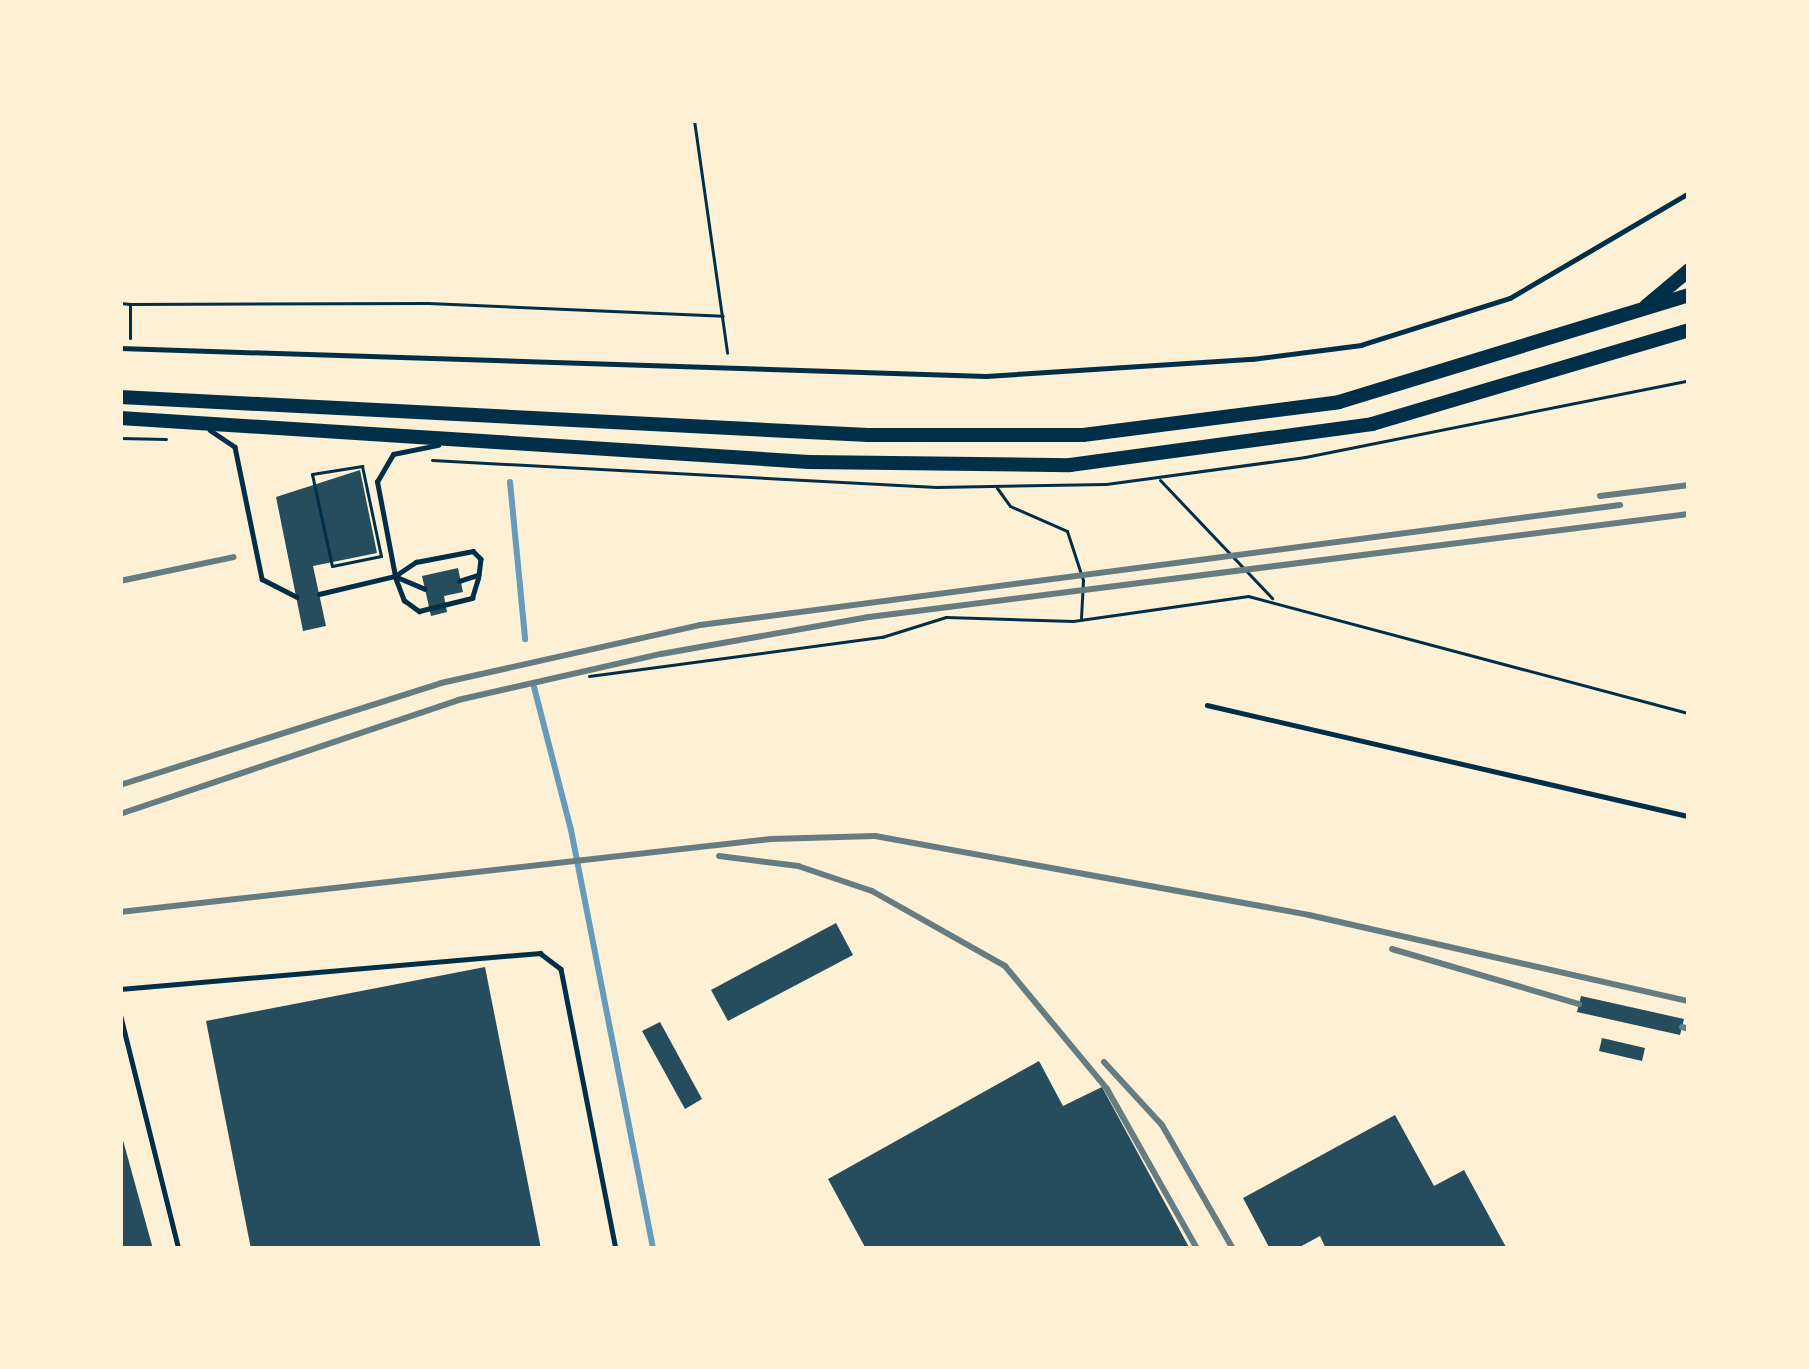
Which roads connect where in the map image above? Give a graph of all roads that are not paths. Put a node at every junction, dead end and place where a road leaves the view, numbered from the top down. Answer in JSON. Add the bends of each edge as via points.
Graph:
{"nodes":[{"id":1,"x":1689,"y":193,"type":"edge"},
{"id":2,"x":1689,"y":270,"type":"edge"},
{"id":3,"x":1689,"y":296,"type":"edge"},
{"id":4,"x":1638,"y":314,"type":"junction"},
{"id":5,"x":1689,"y":330,"type":"edge"},
{"id":6,"x":120,"y":348,"type":"edge"},
{"id":7,"x":1456,"y":372,"type":"junction"},
{"id":8,"x":120,"y":397,"type":"edge"},
{"id":9,"x":1466,"y":401,"type":"junction"},
{"id":10,"x":183,"y":417,"type":"junction"},
{"id":11,"x":120,"y":418,"type":"edge"},
{"id":12,"x":549,"y":444,"type":"junction"},
{"id":13,"x":479,"y":575,"type":"junction"},
{"id":14,"x":395,"y":576,"type":"junction"},
{"id":15,"x":460,"y":581,"type":"dead end"},
{"id":16,"x":425,"y":590,"type":"dead end"},
{"id":17,"x":319,"y":594,"type":"dead end"},
{"id":18,"x":297,"y":597,"type":"dead end"},
{"id":19,"x":1207,"y":705,"type":"dead end"},
{"id":20,"x":1689,"y":816,"type":"edge"},
{"id":21,"x":120,"y":988,"type":"edge"},
{"id":22,"x":120,"y":1013,"type":"edge"},
{"id":23,"x":179,"y":1249,"type":"edge"},
{"id":24,"x":616,"y":1249,"type":"edge"}],
"edges":[{"from":1,"to":6,"type":"lane","via":[[1510,298],[1361,345],[1070,374]]},
{"from":2,"to":4,"type":"main road"},
{"from":3,"to":4,"type":"main road"},
{"from":4,"to":7,"type":"main road"},
{"from":5,"to":9,"type":"main road"},
{"from":7,"to":8,"type":"main road","via":[[1259,415],[1042,436],[868,435]]},
{"from":7,"to":9,"type":"main road"},
{"from":9,"to":12,"type":"main road","via":[[1265,443],[989,467]]},
{"from":10,"to":11,"type":"main road"},
{"from":10,"to":12,"type":"main road"},
{"from":10,"to":18,"type":"lane","via":[[235,446],[262,579]]},
{"from":12,"to":14,"type":"lane","via":[[437,445],[393,454],[377,482]]},
{"from":13,"to":14,"type":"lane","via":[[481,559],[472,550],[416,562]]},
{"from":13,"to":14,"type":"lane","via":[[472,598],[419,611],[404,600]]},
{"from":13,"to":15,"type":"lane"},
{"from":14,"to":16,"type":"lane"},
{"from":14,"to":17,"type":"lane"},
{"from":19,"to":20,"type":"lane"},
{"from":21,"to":24,"type":"lane","via":[[540,953],[561,969]]},
{"from":22,"to":23,"type":"lane"}]}
